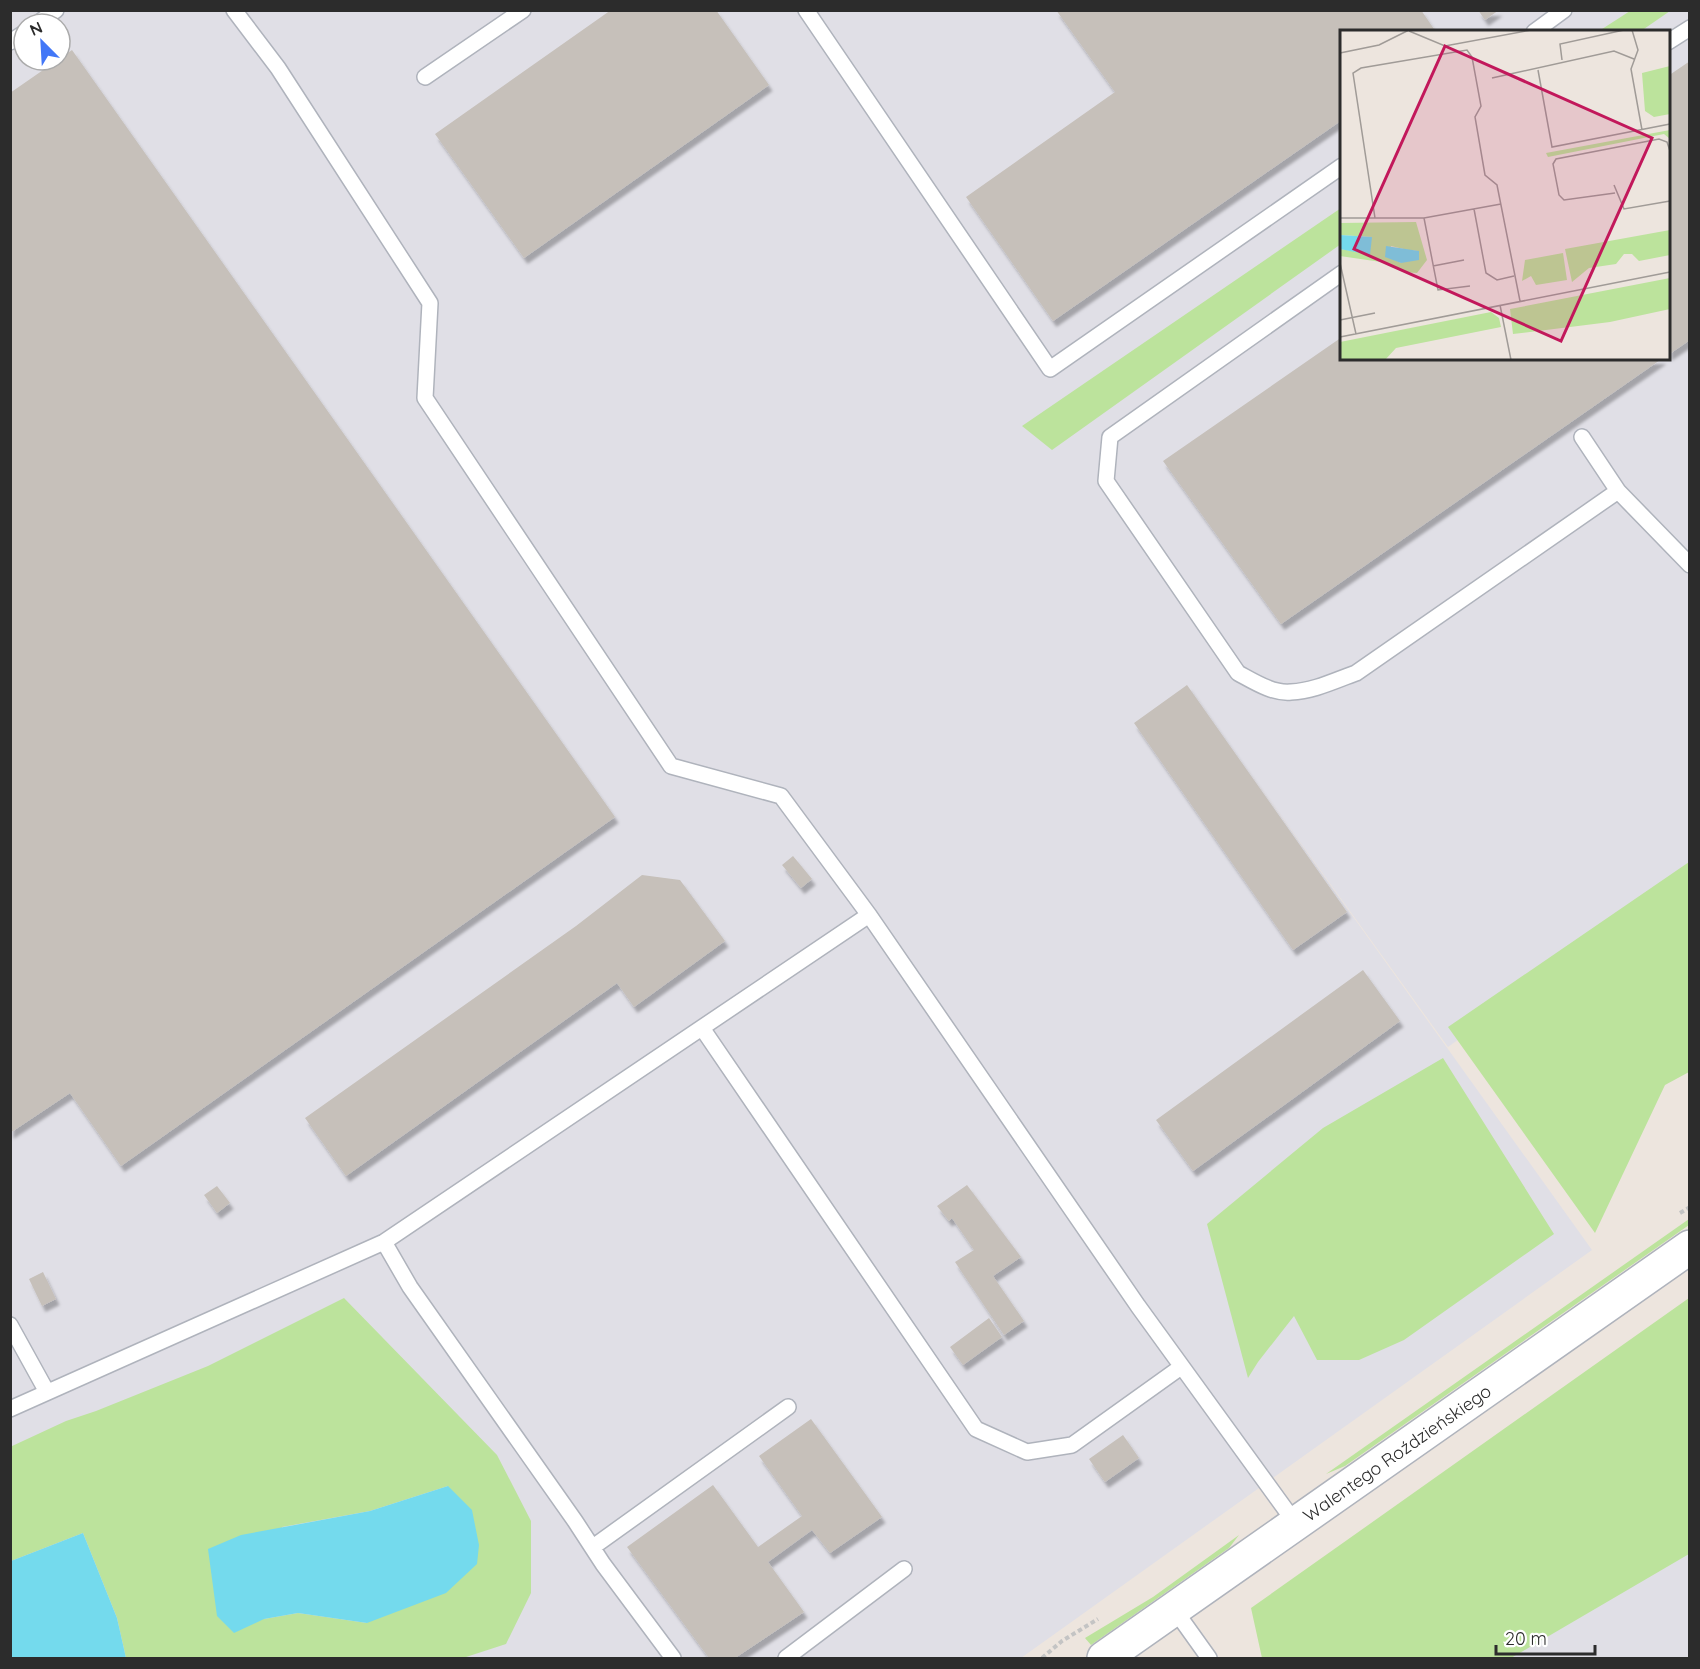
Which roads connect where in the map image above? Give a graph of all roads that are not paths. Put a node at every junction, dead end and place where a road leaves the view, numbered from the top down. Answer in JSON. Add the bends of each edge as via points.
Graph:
{"nodes":[{"id":1,"x":234,"y":10,"type":"edge"},
{"id":2,"x":523,"y":10,"type":"edge"},
{"id":3,"x":806,"y":10,"type":"edge"},
{"id":4,"x":1564,"y":10,"type":"edge"},
{"id":5,"x":1689,"y":28,"type":"edge"},
{"id":6,"x":1537,"y":30,"type":"edge"},
{"id":7,"x":1670,"y":41,"type":"edge"},
{"id":8,"x":425,"y":77,"type":"dead end"},
{"id":9,"x":1340,"y":167,"type":"edge"},
{"id":10,"x":1340,"y":274,"type":"edge"},
{"id":11,"x":1582,"y":437,"type":"dead end"},
{"id":12,"x":1618,"y":491,"type":"junction"},
{"id":13,"x":1689,"y":566,"type":"edge"},
{"id":14,"x":868,"y":915,"type":"junction"},
{"id":15,"x":702,"y":1028,"type":"junction"},
{"id":16,"x":384,"y":1242,"type":"junction"},
{"id":17,"x":1689,"y":1247,"type":"edge"},
{"id":18,"x":10,"y":1325,"type":"edge"},
{"id":19,"x":1182,"y":1367,"type":"junction"},
{"id":20,"x":47,"y":1392,"type":"junction"},
{"id":21,"x":788,"y":1407,"type":"dead end"},
{"id":22,"x":10,"y":1409,"type":"edge"},
{"id":23,"x":1296,"y":1524,"type":"junction"},
{"id":24,"x":592,"y":1547,"type":"junction"},
{"id":25,"x":904,"y":1569,"type":"dead end"},
{"id":26,"x":1174,"y":1609,"type":"junction"},
{"id":27,"x":673,"y":1659,"type":"edge"},
{"id":28,"x":786,"y":1659,"type":"edge"},
{"id":29,"x":1104,"y":1659,"type":"edge"},
{"id":30,"x":1209,"y":1659,"type":"edge"}],
"edges":[{"from":1,"to":14,"type":"lane","via":[[278,68],[430,303],[425,398],[671,766],[781,796]]},
{"from":2,"to":8,"type":"lane"},
{"from":3,"to":9,"type":"lane","via":[[1050,369]]},
{"from":4,"to":6,"type":"lane"},
{"from":5,"to":7,"type":"lane"},
{"from":10,"to":12,"type":"lane","via":[[1110,437],[1106,481],[1238,672],[1264,686],[1290,693],[1356,673]]},
{"from":11,"to":12,"type":"lane"},
{"from":12,"to":13,"type":"lane"},
{"from":14,"to":15,"type":"lane"},
{"from":14,"to":19,"type":"lane"},
{"from":15,"to":16,"type":"lane"},
{"from":15,"to":19,"type":"lane","via":[[976,1429],[1027,1452],[1072,1445]]},
{"from":16,"to":20,"type":"lane"},
{"from":16,"to":24,"type":"lane","via":[[410,1287]]},
{"from":17,"to":23,"type":"street","name":"Walentego Roździeńskiego"},
{"from":18,"to":20,"type":"lane"},
{"from":19,"to":23,"type":"lane"},
{"from":20,"to":22,"type":"lane"},
{"from":21,"to":24,"type":"lane"},
{"from":23,"to":26,"type":"street","name":"Walentego Roździeńskiego"},
{"from":24,"to":27,"type":"lane"},
{"from":25,"to":28,"type":"lane"},
{"from":26,"to":29,"type":"street","name":"Walentego Roździeńskiego"},
{"from":26,"to":30,"type":"lane"}]}
